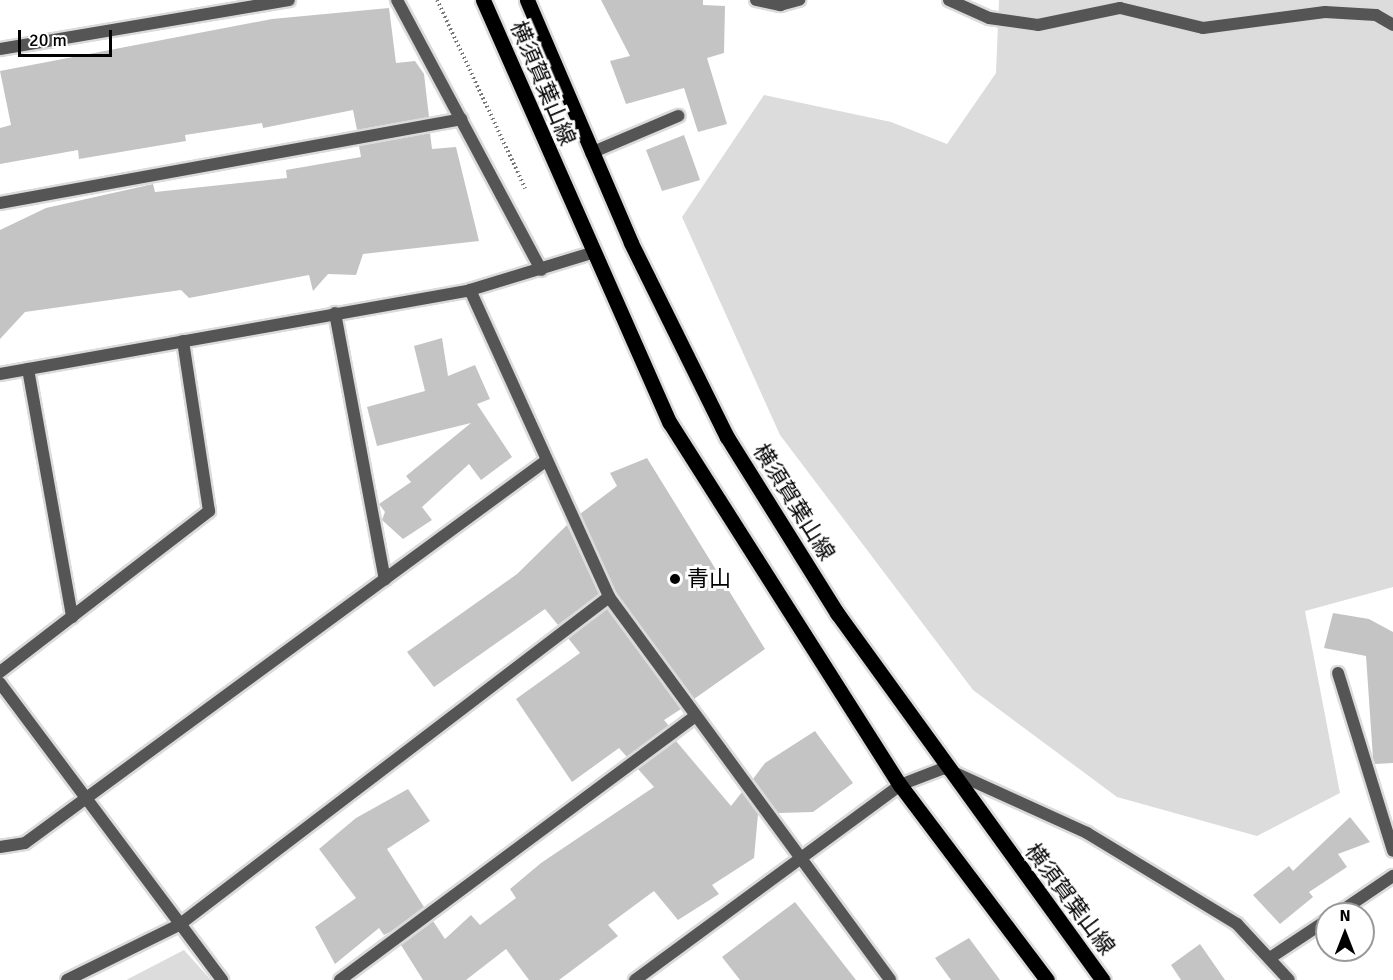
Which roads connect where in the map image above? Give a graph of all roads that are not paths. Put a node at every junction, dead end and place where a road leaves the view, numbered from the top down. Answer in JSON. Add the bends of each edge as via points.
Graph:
{"nodes":[{"id":1,"x":289,"y":0,"type":"edge"},
{"id":2,"x":397,"y":0,"type":"edge"},
{"id":3,"x":483,"y":0,"type":"edge"},
{"id":4,"x":527,"y":0,"type":"edge"},
{"id":5,"x":756,"y":0,"type":"edge"},
{"id":6,"x":799,"y":0,"type":"edge"},
{"id":7,"x":949,"y":0,"type":"edge"},
{"id":8,"x":1333,"y":0,"type":"edge"},
{"id":9,"x":1325,"y":12,"type":"junction"},
{"id":10,"x":1393,"y":25,"type":"edge"},
{"id":11,"x":0,"y":48,"type":"edge"},
{"id":12,"x":678,"y":116,"type":"dead end"},
{"id":13,"x":461,"y":119,"type":"junction"},
{"id":14,"x":591,"y":153,"type":"junction"},
{"id":15,"x":0,"y":203,"type":"edge"},
{"id":16,"x":592,"y":253,"type":"junction"},
{"id":17,"x":541,"y":270,"type":"junction"},
{"id":18,"x":470,"y":290,"type":"junction"},
{"id":19,"x":335,"y":313,"type":"junction"},
{"id":20,"x":183,"y":341,"type":"junction"},
{"id":21,"x":28,"y":369,"type":"junction"},
{"id":22,"x":0,"y":374,"type":"edge"},
{"id":23,"x":547,"y":460,"type":"junction"},
{"id":24,"x":385,"y":579,"type":"junction"},
{"id":25,"x":609,"y":597,"type":"junction"},
{"id":26,"x":72,"y":617,"type":"junction"},
{"id":27,"x":0,"y":672,"type":"edge"},
{"id":28,"x":1338,"y":673,"type":"dead end"},
{"id":29,"x":0,"y":683,"type":"edge"},
{"id":30,"x":693,"y":718,"type":"junction"},
{"id":31,"x":944,"y":768,"type":"junction"},
{"id":32,"x":900,"y":785,"type":"junction"},
{"id":33,"x":83,"y":800,"type":"junction"},
{"id":34,"x":0,"y":848,"type":"edge"},
{"id":35,"x":1393,"y":851,"type":"edge"},
{"id":36,"x":799,"y":859,"type":"junction"},
{"id":37,"x":1393,"y":876,"type":"edge"},
{"id":38,"x":1355,"y":902,"type":"edge"},
{"id":39,"x":179,"y":925,"type":"junction"},
{"id":40,"x":1315,"y":928,"type":"edge"},
{"id":41,"x":1270,"y":958,"type":"junction"},
{"id":42,"x":67,"y":980,"type":"edge"},
{"id":43,"x":222,"y":980,"type":"edge"},
{"id":44,"x":340,"y":980,"type":"edge"},
{"id":45,"x":635,"y":980,"type":"edge"},
{"id":46,"x":890,"y":980,"type":"edge"},
{"id":47,"x":1047,"y":980,"type":"edge"},
{"id":48,"x":1103,"y":980,"type":"edge"},
{"id":49,"x":1289,"y":980,"type":"edge"}],
"edges":[{"from":1,"to":11,"type":"street"},
{"from":2,"to":13,"type":"street"},
{"from":3,"to":16,"type":"main road","name":"横須賀葉山線"},
{"from":4,"to":14,"type":"main road","name":"横須賀葉山線"},
{"from":5,"to":6,"type":"street","via":[[780,5]]},
{"from":7,"to":9,"type":"street","via":[[989,18],[1038,25],[1120,8],[1203,28]]},
{"from":8,"to":9,"type":"street"},
{"from":9,"to":10,"type":"street","via":[[1376,15]]},
{"from":12,"to":14,"type":"street"},
{"from":13,"to":15,"type":"street"},
{"from":13,"to":17,"type":"street"},
{"from":14,"to":31,"type":"main road","name":"横須賀葉山線","via":[[727,437],[837,613]]},
{"from":16,"to":17,"type":"street"},
{"from":16,"to":32,"type":"main road","name":"横須賀葉山線","via":[[670,423]]},
{"from":17,"to":18,"type":"street"},
{"from":18,"to":19,"type":"street"},
{"from":18,"to":23,"type":"street"},
{"from":19,"to":20,"type":"street"},
{"from":19,"to":24,"type":"street"},
{"from":20,"to":21,"type":"street"},
{"from":20,"to":26,"type":"street","via":[[209,511]]},
{"from":21,"to":22,"type":"street"},
{"from":21,"to":26,"type":"street"},
{"from":23,"to":24,"type":"street"},
{"from":23,"to":25,"type":"street"},
{"from":24,"to":33,"type":"street"},
{"from":25,"to":30,"type":"street"},
{"from":25,"to":39,"type":"street"},
{"from":26,"to":27,"type":"street"},
{"from":28,"to":35,"type":"street"},
{"from":29,"to":33,"type":"street"},
{"from":30,"to":36,"type":"street"},
{"from":30,"to":44,"type":"street"},
{"from":31,"to":32,"type":"street"},
{"from":31,"to":41,"type":"street","via":[[1088,833],[1237,924]]},
{"from":31,"to":48,"type":"main road","name":"横須賀葉山線"},
{"from":32,"to":36,"type":"street"},
{"from":32,"to":47,"type":"main road","name":"横須賀葉山線"},
{"from":33,"to":34,"type":"street","via":[[25,843]]},
{"from":33,"to":39,"type":"street"},
{"from":36,"to":45,"type":"street"},
{"from":36,"to":46,"type":"street"},
{"from":37,"to":38,"type":"street"},
{"from":39,"to":42,"type":"street"},
{"from":39,"to":43,"type":"street"},
{"from":40,"to":41,"type":"street"},
{"from":41,"to":49,"type":"street"}]}
